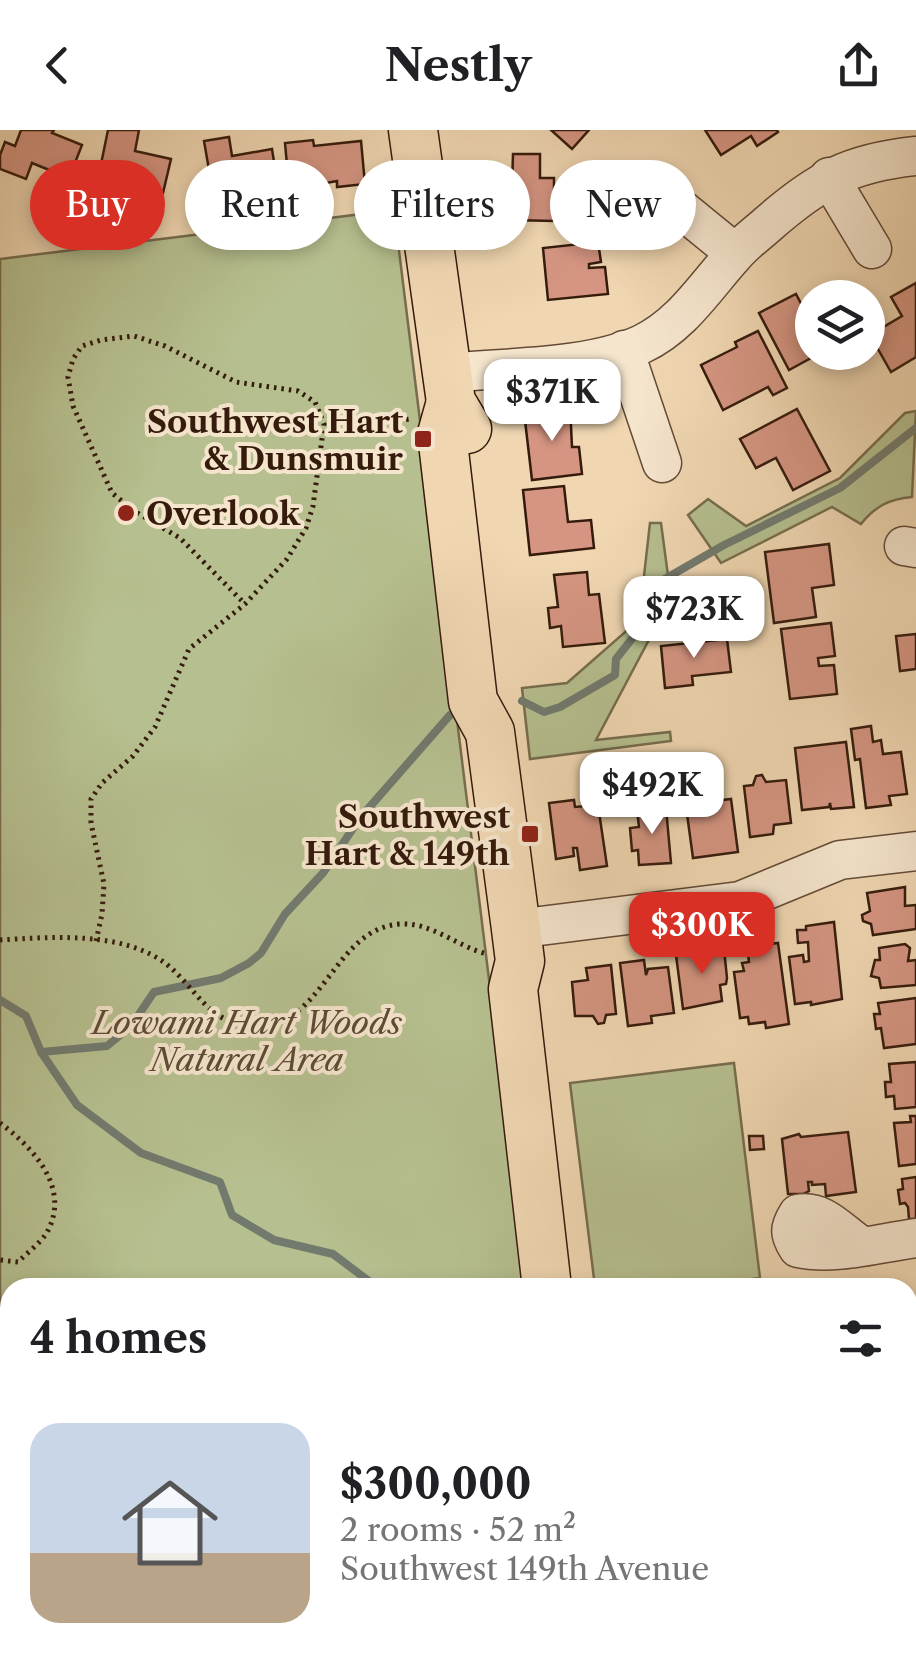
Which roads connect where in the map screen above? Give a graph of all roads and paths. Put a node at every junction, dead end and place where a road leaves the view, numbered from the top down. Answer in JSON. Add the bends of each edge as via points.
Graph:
{"nodes":[{"id":1,"x":412,"y":130,"type":"edge"},
{"id":2,"x":916,"y":156,"type":"edge"},
{"id":3,"x":829,"y":178,"type":"junction"},
{"id":4,"x":696,"y":221,"type":"edge"},
{"id":5,"x":872,"y":249,"type":"dead end"},
{"id":6,"x":735,"y":253,"type":"junction"},
{"id":7,"x":624,"y":350,"type":"junction"},
{"id":8,"x":448,"y":397,"type":"junction"},
{"id":9,"x":354,"y":426,"type":"dead end"},
{"id":10,"x":662,"y":464,"type":"dead end"},
{"id":11,"x":245,"y":604,"type":"junction"},
{"id":12,"x":916,"y":851,"type":"edge"},
{"id":13,"x":0,"y":940,"type":"edge"},
{"id":14,"x":96,"y":941,"type":"junction"},
{"id":15,"x":518,"y":945,"type":"junction"},
{"id":16,"x":0,"y":1123,"type":"edge"},
{"id":17,"x":916,"y":1238,"type":"edge"},
{"id":18,"x":860,"y":1246,"type":"dead end"},
{"id":19,"x":0,"y":1260,"type":"edge"},
{"id":20,"x":560,"y":1278,"type":"edge"}],
"edges":[{"from":1,"to":8,"type":"main road"},
{"from":2,"to":3,"type":"street"},
{"from":3,"to":5,"type":"street"},
{"from":3,"to":6,"type":"street"},
{"from":4,"to":6,"type":"street"},
{"from":6,"to":7,"type":"street","via":[[676,321]]},
{"from":7,"to":8,"type":"street"},
{"from":7,"to":10,"type":"street"},
{"from":8,"to":9,"type":"path"},
{"from":8,"to":15,"type":"main road","via":[[467,428],[500,699],[490,732]]},
{"from":11,"to":11,"type":"path","via":[[288,559],[306,528],[323,450],[324,418],[315,402],[284,386],[236,382],[134,336],[82,346],[68,377],[73,406],[112,493],[180,538]]},
{"from":11,"to":14,"type":"path","via":[[189,649],[155,727],[91,799],[104,884]]},
{"from":12,"to":15,"type":"street","via":[[840,860],[740,901]]},
{"from":13,"to":14,"type":"path"},
{"from":14,"to":15,"type":"path","via":[[162,961],[224,1020],[250,1026],[293,1015],[357,942],[383,927],[435,932],[472,950]]},
{"from":15,"to":20,"type":"main road","via":[[512,990]]},
{"from":16,"to":19,"type":"path","via":[[21,1138],[49,1176],[58,1203],[45,1235],[18,1262]]},
{"from":17,"to":18,"type":"street"}]}
